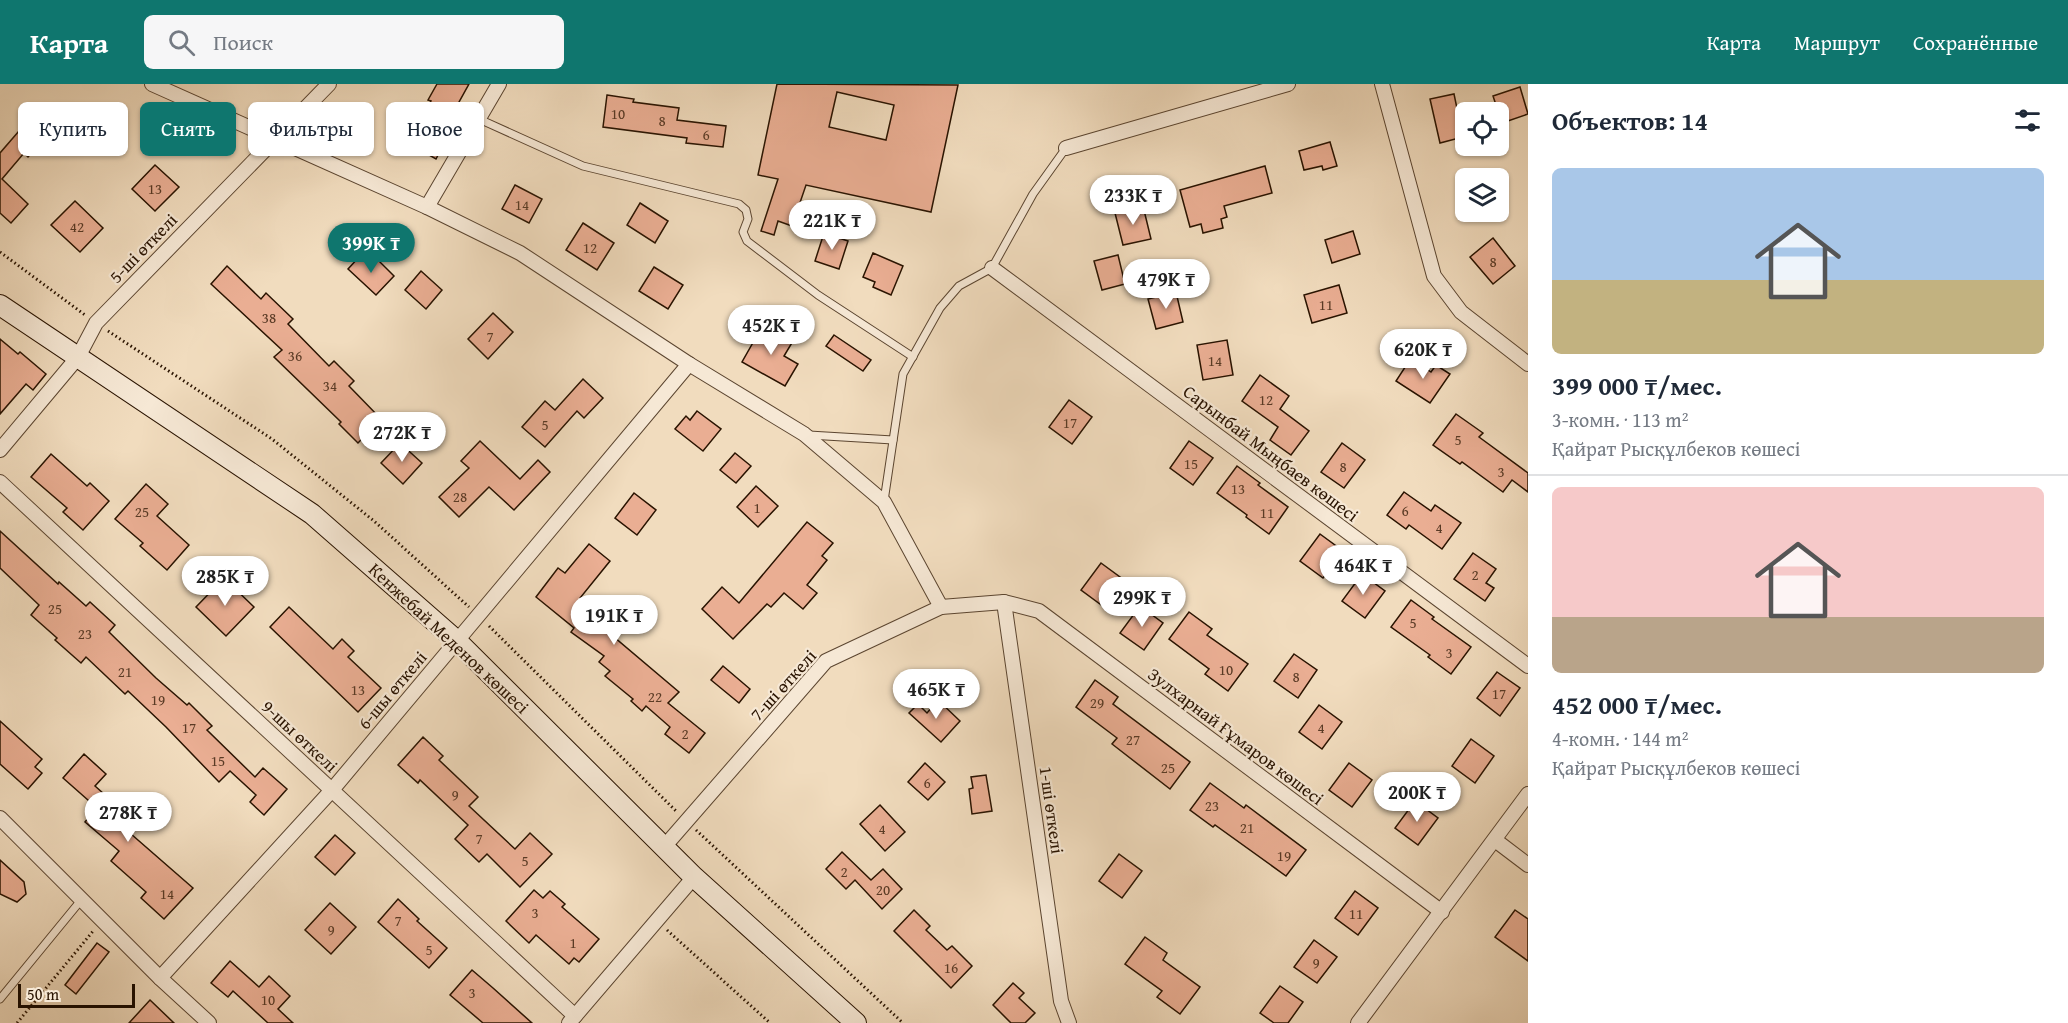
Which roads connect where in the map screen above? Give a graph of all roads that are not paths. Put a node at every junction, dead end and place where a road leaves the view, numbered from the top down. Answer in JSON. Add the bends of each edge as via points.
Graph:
{"nodes":[{"id":1,"x":152,"y":84,"type":"edge"},
{"id":2,"x":329,"y":84,"type":"edge"},
{"id":3,"x":499,"y":84,"type":"edge"},
{"id":4,"x":1288,"y":84,"type":"edge"},
{"id":5,"x":1382,"y":84,"type":"edge"},
{"id":6,"x":311,"y":102,"type":"edge"},
{"id":7,"x":484,"y":110,"type":"edge"},
{"id":8,"x":484,"y":121,"type":"edge"},
{"id":9,"x":248,"y":126,"type":"edge"},
{"id":10,"x":1066,"y":148,"type":"joint"},
{"id":11,"x":258,"y":156,"type":"edge"},
{"id":12,"x":315,"y":156,"type":"edge"},
{"id":13,"x":457,"y":156,"type":"edge"},
{"id":14,"x":427,"y":207,"type":"junction"},
{"id":15,"x":992,"y":268,"type":"junction"},
{"id":16,"x":0,"y":304,"type":"edge"},
{"id":17,"x":78,"y":357,"type":"junction"},
{"id":18,"x":913,"y":357,"type":"junction"},
{"id":19,"x":1528,"y":363,"type":"edge"},
{"id":20,"x":689,"y":364,"type":"junction"},
{"id":21,"x":804,"y":434,"type":"junction"},
{"id":22,"x":893,"y":440,"type":"junction"},
{"id":23,"x":0,"y":450,"type":"edge"},
{"id":24,"x":0,"y":482,"type":"edge"},
{"id":25,"x":884,"y":502,"type":"junction"},
{"id":26,"x":1004,"y":602,"type":"junction"},
{"id":27,"x":941,"y":607,"type":"junction"},
{"id":28,"x":1039,"y":611,"type":"joint"},
{"id":29,"x":457,"y":641,"type":"junction"},
{"id":30,"x":1528,"y":666,"type":"edge"},
{"id":31,"x":332,"y":790,"type":"junction"},
{"id":32,"x":1528,"y":794,"type":"edge"},
{"id":33,"x":0,"y":818,"type":"edge"},
{"id":34,"x":1495,"y":840,"type":"junction"},
{"id":35,"x":664,"y":847,"type":"junction"},
{"id":36,"x":1528,"y":865,"type":"edge"},
{"id":37,"x":694,"y":877,"type":"junction"},
{"id":38,"x":82,"y":899,"type":"junction"},
{"id":39,"x":1442,"y":912,"type":"junction"},
{"id":40,"x":160,"y":978,"type":"junction"},
{"id":41,"x":0,"y":999,"type":"edge"},
{"id":42,"x":572,"y":1019,"type":"edge"},
{"id":43,"x":209,"y":1023,"type":"edge"},
{"id":44,"x":856,"y":1023,"type":"edge"},
{"id":45,"x":1070,"y":1023,"type":"edge"},
{"id":46,"x":1358,"y":1023,"type":"edge"}],
"edges":[{"from":1,"to":9,"type":"street"},
{"from":2,"to":6,"type":"street","name":"5-ші өткелі"},
{"from":3,"to":7,"type":"street"},
{"from":4,"to":10,"type":"street"},
{"from":5,"to":19,"type":"street","via":[[1434,276],[1461,312]]},
{"from":8,"to":18,"type":"lane","via":[[583,166],[739,204],[748,219],[743,232],[747,241],[818,295]]},
{"from":10,"to":15,"type":"lane","via":[[1033,194]]},
{"from":11,"to":17,"type":"street","name":"5-ші өткелі","via":[[96,323]]},
{"from":12,"to":14,"type":"street"},
{"from":13,"to":14,"type":"street"},
{"from":14,"to":20,"type":"street","via":[[520,253]]},
{"from":15,"to":18,"type":"lane","via":[[959,286],[940,308]]},
{"from":15,"to":30,"type":"street","name":"Сарынбай Мыңбаев көшесі"},
{"from":16,"to":17,"type":"street","name":"Кенжебай Меденов көшесі"},
{"from":17,"to":23,"type":"street","name":"5-ші өткелі"},
{"from":17,"to":29,"type":"street","name":"Кенжебай Меденов көшесі","via":[[312,514]]},
{"from":18,"to":22,"type":"lane","via":[[903,374]]},
{"from":20,"to":21,"type":"street"},
{"from":20,"to":29,"type":"street","name":"6-шы өткелі"},
{"from":21,"to":22,"type":"lane"},
{"from":21,"to":25,"type":"street"},
{"from":22,"to":25,"type":"lane"},
{"from":24,"to":31,"type":"street","name":"9-шы өткелі"},
{"from":25,"to":27,"type":"street"},
{"from":26,"to":27,"type":"street","name":"7-ші өткелі"},
{"from":26,"to":28,"type":"street","name":"7-ші өткелі"},
{"from":26,"to":45,"type":"street","name":"1-ші өткелі","via":[[1061,1000]]},
{"from":27,"to":35,"type":"street","name":"7-ші өткелі","via":[[826,661]]},
{"from":28,"to":39,"type":"street","name":"Зулхарнай Ғұмаров көшесі"},
{"from":29,"to":31,"type":"street","name":"6-шы өткелі"},
{"from":29,"to":35,"type":"street","name":"Кенжебай Меденов көшесі"},
{"from":31,"to":40,"type":"street","name":"6-шы өткелі"},
{"from":31,"to":42,"type":"street","name":"9-шы өткелі"},
{"from":32,"to":34,"type":"street"},
{"from":33,"to":38,"type":"street"},
{"from":34,"to":36,"type":"street"},
{"from":34,"to":39,"type":"street"},
{"from":35,"to":37,"type":"street","name":"Кенжебай Меденов көшесі"},
{"from":37,"to":42,"type":"street"},
{"from":37,"to":44,"type":"street","name":"Кенжебай Меденов көшесі"},
{"from":38,"to":40,"type":"street"},
{"from":38,"to":41,"type":"lane"},
{"from":39,"to":46,"type":"street"},
{"from":40,"to":43,"type":"street"}]}
